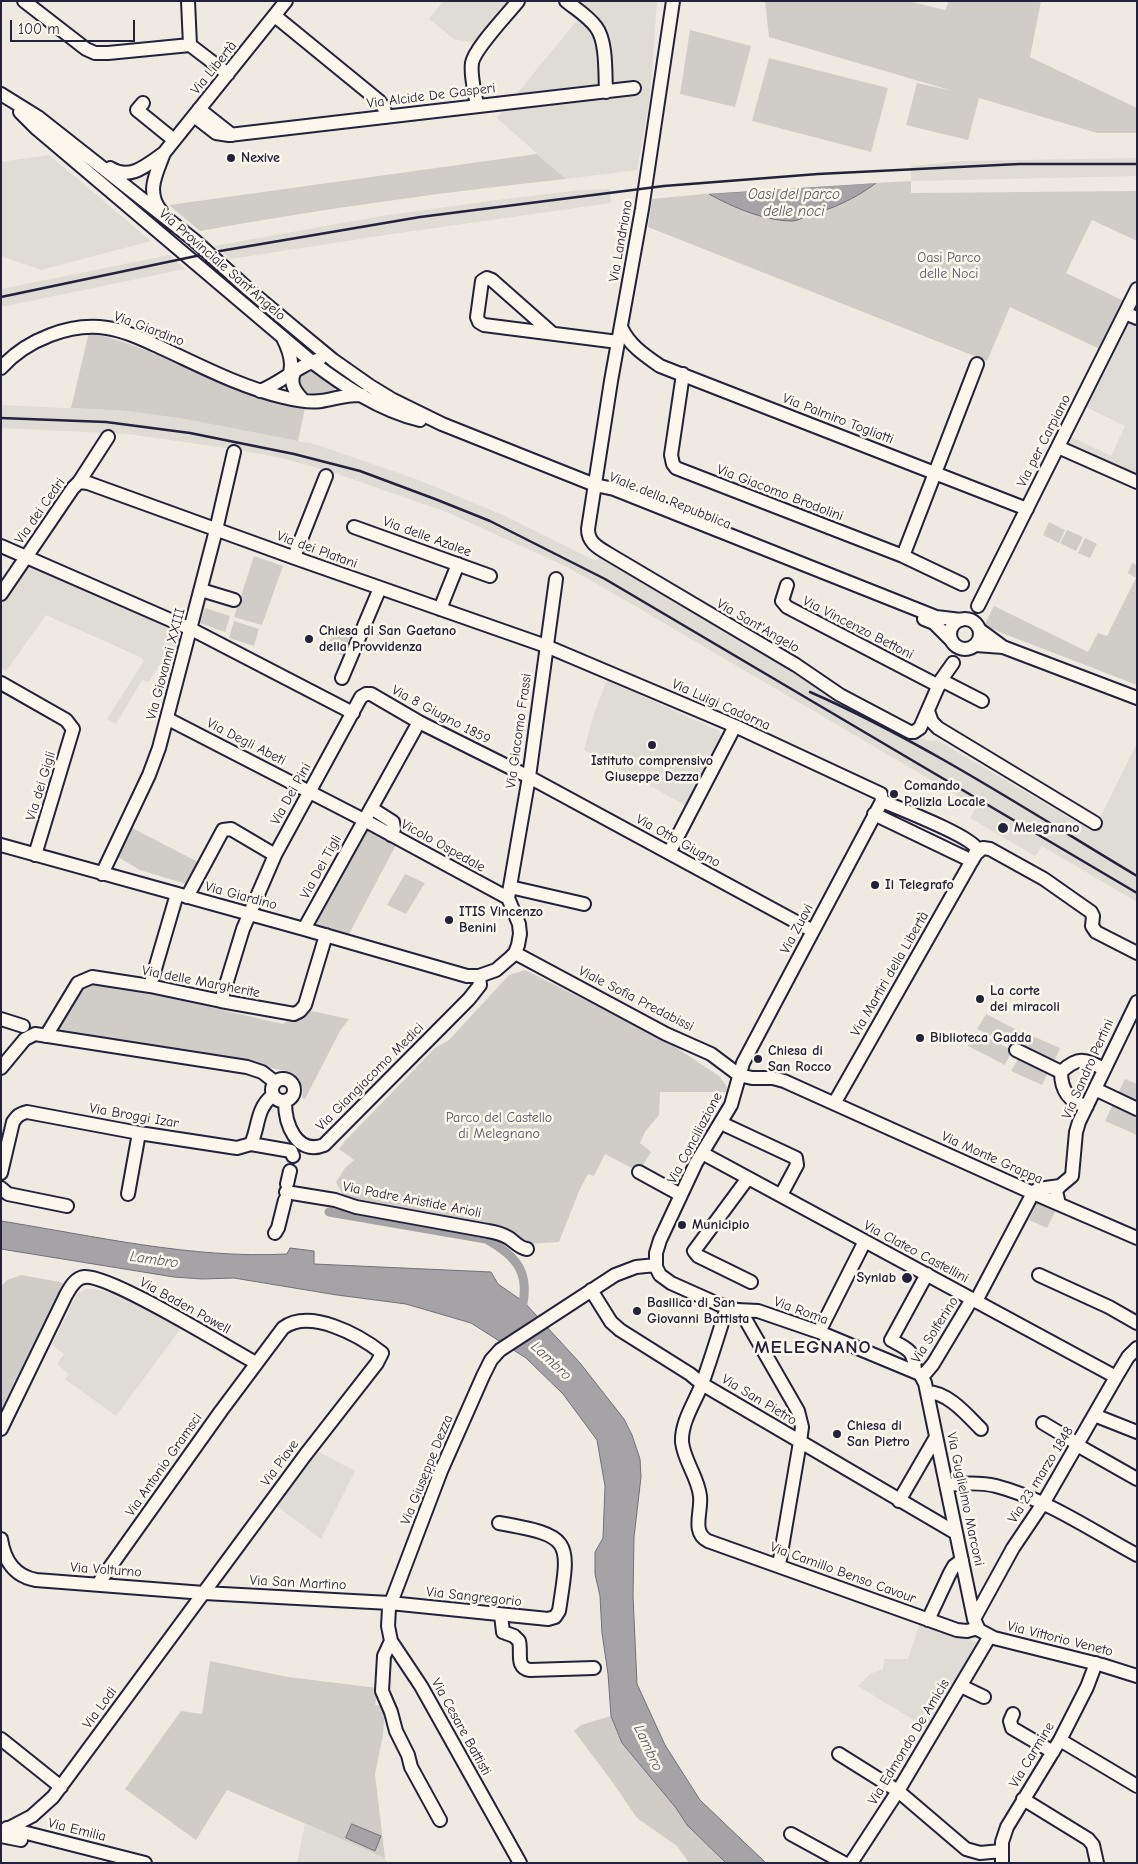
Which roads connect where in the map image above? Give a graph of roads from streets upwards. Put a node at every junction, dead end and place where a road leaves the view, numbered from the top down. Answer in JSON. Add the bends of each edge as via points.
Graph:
{"nodes":[{"id":1,"x":24,"y":1,"type":"edge"},
{"id":2,"x":188,"y":1,"type":"edge"},
{"id":3,"x":286,"y":1,"type":"edge"},
{"id":4,"x":518,"y":1,"type":"edge"},
{"id":5,"x":566,"y":1,"type":"edge"},
{"id":6,"x":673,"y":1,"type":"edge"},
{"id":7,"x":36,"y":6,"type":"edge"},
{"id":8,"x":275,"y":16,"type":"junction"},
{"id":9,"x":190,"y":45,"type":"junction"},
{"id":10,"x":228,"y":74,"type":"junction"},
{"id":11,"x":634,"y":88,"type":"dead end"},
{"id":12,"x":606,"y":92,"type":"junction"},
{"id":13,"x":2,"y":95,"type":"edge"},
{"id":14,"x":143,"y":103,"type":"dead end"},
{"id":15,"x":477,"y":106,"type":"junction"},
{"id":16,"x":197,"y":113,"type":"junction"},
{"id":17,"x":386,"y":117,"type":"junction"},
{"id":18,"x":174,"y":140,"type":"junction"},
{"id":19,"x":70,"y":142,"type":"junction"},
{"id":20,"x":164,"y":153,"type":"junction"},
{"id":21,"x":139,"y":170,"type":"junction"},
{"id":22,"x":153,"y":183,"type":"junction"},
{"id":23,"x":107,"y":188,"type":"junction"},
{"id":24,"x":134,"y":193,"type":"junction"},
{"id":25,"x":171,"y":222,"type":"junction"},
{"id":26,"x":150,"y":224,"type":"junction"},
{"id":27,"x":1137,"y":289,"type":"edge"},
{"id":28,"x":1131,"y":315,"type":"edge"},
{"id":29,"x":621,"y":327,"type":"junction"},
{"id":30,"x":552,"y":333,"type":"junction"},
{"id":31,"x":284,"y":338,"type":"junction"},
{"id":32,"x":618,"y":342,"type":"junction"},
{"id":33,"x":642,"y":353,"type":"junction"},
{"id":34,"x":616,"y":355,"type":"junction"},
{"id":35,"x":333,"y":360,"type":"junction"},
{"id":36,"x":312,"y":362,"type":"junction"},
{"id":37,"x":977,"y":364,"type":"dead end"},
{"id":38,"x":1,"y":368,"type":"edge"},
{"id":39,"x":683,"y":374,"type":"junction"},
{"id":40,"x":291,"y":375,"type":"junction"},
{"id":41,"x":340,"y":382,"type":"junction"},
{"id":42,"x":260,"y":391,"type":"junction"},
{"id":43,"x":362,"y":395,"type":"junction"},
{"id":44,"x":330,"y":399,"type":"junction"},
{"id":45,"x":304,"y":401,"type":"junction"},
{"id":46,"x":442,"y":424,"type":"junction"},
{"id":47,"x":108,"y":437,"type":"dead end"},
{"id":48,"x":1058,"y":447,"type":"junction"},
{"id":49,"x":234,"y":452,"type":"dead end"},
{"id":50,"x":936,"y":473,"type":"junction"},
{"id":51,"x":326,"y":476,"type":"dead end"},
{"id":52,"x":79,"y":482,"type":"junction"},
{"id":53,"x":1137,"y":482,"type":"edge"},
{"id":54,"x":595,"y":485,"type":"junction"},
{"id":55,"x":1027,"y":509,"type":"junction"},
{"id":56,"x":354,"y":527,"type":"dead end"},
{"id":57,"x":216,"y":530,"type":"junction"},
{"id":58,"x":589,"y":538,"type":"joint"},
{"id":59,"x":1,"y":546,"type":"edge"},
{"id":60,"x":903,"y":556,"type":"junction"},
{"id":61,"x":294,"y":557,"type":"junction"},
{"id":62,"x":26,"y":558,"type":"junction"},
{"id":63,"x":458,"y":564,"type":"junction"},
{"id":64,"x":490,"y":576,"type":"dead end"},
{"id":65,"x":556,"y":579,"type":"dead end"},
{"id":66,"x":962,"y":584,"type":"dead end"},
{"id":67,"x":787,"y":585,"type":"dead end"},
{"id":68,"x":380,"y":588,"type":"junction"},
{"id":69,"x":201,"y":590,"type":"junction"},
{"id":70,"x":1,"y":594,"type":"edge"},
{"id":71,"x":234,"y":600,"type":"dead end"},
{"id":72,"x":978,"y":606,"type":"junction"},
{"id":73,"x":440,"y":609,"type":"junction"},
{"id":74,"x":962,"y":619,"type":"junction"},
{"id":75,"x":979,"y":628,"type":"junction"},
{"id":76,"x":191,"y":629,"type":"junction"},
{"id":77,"x":952,"y":641,"type":"junction"},
{"id":78,"x":546,"y":646,"type":"junction"},
{"id":79,"x":973,"y":647,"type":"junction"},
{"id":80,"x":1004,"y":647,"type":"junction"},
{"id":81,"x":952,"y":663,"type":"junction"},
{"id":82,"x":342,"y":678,"type":"dead end"},
{"id":83,"x":940,"y":683,"type":"junction"},
{"id":84,"x":2,"y":685,"type":"edge"},
{"id":85,"x":366,"y":694,"type":"joint"},
{"id":86,"x":1137,"y":698,"type":"edge"},
{"id":87,"x":982,"y":701,"type":"dead end"},
{"id":88,"x":353,"y":712,"type":"junction"},
{"id":89,"x":926,"y":714,"type":"junction"},
{"id":90,"x":168,"y":719,"type":"junction"},
{"id":91,"x":419,"y":722,"type":"junction"},
{"id":92,"x":735,"y":726,"type":"junction"},
{"id":93,"x":529,"y":777,"type":"junction"},
{"id":94,"x":310,"y":792,"type":"junction"},
{"id":95,"x":882,"y":798,"type":"junction"},
{"id":96,"x":371,"y":808,"type":"junction"},
{"id":97,"x":874,"y":814,"type":"junction"},
{"id":98,"x":364,"y":820,"type":"junction"},
{"id":99,"x":1095,"y":823,"type":"dead end"},
{"id":100,"x":391,"y":835,"type":"junction"},
{"id":101,"x":1,"y":846,"type":"edge"},
{"id":102,"x":669,"y":852,"type":"junction"},
{"id":103,"x":35,"y":855,"type":"junction"},
{"id":104,"x":275,"y":855,"type":"junction"},
{"id":105,"x":972,"y":860,"type":"junction"},
{"id":106,"x":102,"y":874,"type":"junction"},
{"id":107,"x":509,"y":893,"type":"junction"},
{"id":108,"x":182,"y":896,"type":"junction"},
{"id":109,"x":584,"y":904,"type":"dead end"},
{"id":110,"x":250,"y":914,"type":"junction"},
{"id":111,"x":304,"y":929,"type":"junction"},
{"id":112,"x":813,"y":931,"type":"junction"},
{"id":113,"x":326,"y":935,"type":"junction"},
{"id":114,"x":515,"y":953,"type":"junction"},
{"id":115,"x":1137,"y":953,"type":"edge"},
{"id":116,"x":476,"y":977,"type":"junction"},
{"id":117,"x":150,"y":986,"type":"junction"},
{"id":118,"x":221,"y":1002,"type":"junction"},
{"id":119,"x":1137,"y":1002,"type":"edge"},
{"id":120,"x":1,"y":1019,"type":"edge"},
{"id":121,"x":23,"y":1026,"type":"dead end"},
{"id":122,"x":40,"y":1035,"type":"junction"},
{"id":123,"x":1016,"y":1050,"type":"dead end"},
{"id":124,"x":1,"y":1068,"type":"edge"},
{"id":125,"x":1104,"y":1069,"type":"junction"},
{"id":126,"x":1061,"y":1072,"type":"junction"},
{"id":127,"x":739,"y":1075,"type":"junction"},
{"id":128,"x":275,"y":1082,"type":"junction"},
{"id":129,"x":1095,"y":1089,"type":"junction"},
{"id":130,"x":272,"y":1096,"type":"junction"},
{"id":131,"x":285,"y":1102,"type":"junction"},
{"id":132,"x":835,"y":1102,"type":"junction"},
{"id":133,"x":1087,"y":1106,"type":"junction"},
{"id":134,"x":1137,"y":1108,"type":"edge"},
{"id":135,"x":721,"y":1122,"type":"junction"},
{"id":136,"x":139,"y":1133,"type":"junction"},
{"id":137,"x":251,"y":1144,"type":"junction"},
{"id":138,"x":702,"y":1153,"type":"junction"},
{"id":139,"x":293,"y":1156,"type":"dead end"},
{"id":140,"x":639,"y":1172,"type":"dead end"},
{"id":141,"x":1,"y":1173,"type":"edge"},
{"id":142,"x":1072,"y":1176,"type":"junction"},
{"id":143,"x":748,"y":1178,"type":"junction"},
{"id":144,"x":1060,"y":1186,"type":"junction"},
{"id":145,"x":1,"y":1188,"type":"edge"},
{"id":146,"x":1033,"y":1193,"type":"junction"},
{"id":147,"x":128,"y":1194,"type":"dead end"},
{"id":148,"x":681,"y":1195,"type":"junction"},
{"id":149,"x":781,"y":1196,"type":"junction"},
{"id":150,"x":1059,"y":1204,"type":"junction"},
{"id":151,"x":67,"y":1206,"type":"dead end"},
{"id":152,"x":274,"y":1233,"type":"dead end"},
{"id":153,"x":1137,"y":1238,"type":"edge"},
{"id":154,"x":865,"y":1241,"type":"junction"},
{"id":155,"x":527,"y":1249,"type":"dead end"},
{"id":156,"x":656,"y":1265,"type":"junction"},
{"id":157,"x":927,"y":1274,"type":"junction"},
{"id":158,"x":1039,"y":1275,"type":"dead end"},
{"id":159,"x":751,"y":1282,"type":"dead end"},
{"id":160,"x":591,"y":1290,"type":"junction"},
{"id":161,"x":974,"y":1300,"type":"junction"},
{"id":162,"x":727,"y":1307,"type":"junction"},
{"id":163,"x":740,"y":1310,"type":"junction"},
{"id":164,"x":1137,"y":1323,"type":"edge"},
{"id":165,"x":819,"y":1332,"type":"junction"},
{"id":166,"x":1137,"y":1348,"type":"edge"},
{"id":167,"x":382,"y":1353,"type":"joint"},
{"id":168,"x":256,"y":1363,"type":"junction"},
{"id":169,"x":919,"y":1374,"type":"junction"},
{"id":170,"x":1116,"y":1377,"type":"junction"},
{"id":171,"x":702,"y":1384,"type":"junction"},
{"id":172,"x":927,"y":1392,"type":"junction"},
{"id":173,"x":1094,"y":1415,"type":"junction"},
{"id":174,"x":1043,"y":1423,"type":"dead end"},
{"id":175,"x":1,"y":1429,"type":"edge"},
{"id":176,"x":981,"y":1429,"type":"dead end"},
{"id":177,"x":1137,"y":1432,"type":"edge"},
{"id":178,"x":936,"y":1437,"type":"junction"},
{"id":179,"x":800,"y":1442,"type":"junction"},
{"id":180,"x":1077,"y":1445,"type":"junction"},
{"id":181,"x":1137,"y":1479,"type":"edge"},
{"id":182,"x":946,"y":1485,"type":"junction"},
{"id":183,"x":899,"y":1501,"type":"junction"},
{"id":184,"x":1044,"y":1502,"type":"junction"},
{"id":185,"x":499,"y":1523,"type":"dead end"},
{"id":186,"x":956,"y":1533,"type":"junction"},
{"id":187,"x":1,"y":1539,"type":"edge"},
{"id":188,"x":1137,"y":1555,"type":"edge"},
{"id":189,"x":962,"y":1560,"type":"junction"},
{"id":190,"x":779,"y":1565,"type":"junction"},
{"id":191,"x":98,"y":1584,"type":"junction"},
{"id":192,"x":204,"y":1594,"type":"junction"},
{"id":193,"x":390,"y":1603,"type":"junction"},
{"id":194,"x":501,"y":1615,"type":"junction"},
{"id":195,"x":928,"y":1620,"type":"junction"},
{"id":196,"x":976,"y":1624,"type":"junction"},
{"id":197,"x":990,"y":1636,"type":"junction"},
{"id":198,"x":391,"y":1641,"type":"junction"},
{"id":199,"x":1096,"y":1663,"type":"junction"},
{"id":200,"x":594,"y":1668,"type":"dead end"},
{"id":201,"x":1137,"y":1676,"type":"edge"},
{"id":202,"x":961,"y":1686,"type":"junction"},
{"id":203,"x":984,"y":1697,"type":"dead end"},
{"id":204,"x":1013,"y":1714,"type":"dead end"},
{"id":205,"x":1,"y":1739,"type":"edge"},
{"id":206,"x":1060,"y":1740,"type":"junction"},
{"id":207,"x":1053,"y":1752,"type":"junction"},
{"id":208,"x":839,"y":1754,"type":"dead end"},
{"id":209,"x":61,"y":1786,"type":"junction"},
{"id":210,"x":1137,"y":1786,"type":"edge"},
{"id":211,"x":898,"y":1791,"type":"junction"},
{"id":212,"x":1023,"y":1799,"type":"junction"},
{"id":213,"x":440,"y":1820,"type":"dead end"},
{"id":214,"x":4,"y":1830,"type":"edge"},
{"id":215,"x":791,"y":1834,"type":"dead end"},
{"id":216,"x":1002,"y":1857,"type":"edge"},
{"id":217,"x":126,"y":1863,"type":"edge"},
{"id":218,"x":145,"y":1863,"type":"edge"},
{"id":219,"x":520,"y":1863,"type":"edge"},
{"id":220,"x":844,"y":1863,"type":"edge"},
{"id":221,"x":851,"y":1863,"type":"edge"},
{"id":222,"x":1097,"y":1863,"type":"edge"}],
"edges":[{"from":1,"to":7,"type":"street"},
{"from":2,"to":9,"type":"street"},
{"from":3,"to":8,"type":"street","name":"Via Libertà"},
{"from":4,"to":15,"type":"street","via":[[474,57],[472,69]]},
{"from":5,"to":12,"type":"street","via":[[600,31]]},
{"from":6,"to":29,"type":"street","name":"Via Landriano"},
{"from":7,"to":9,"type":"street","via":[[82,47],[95,53]]},
{"from":8,"to":10,"type":"street","name":"Via Libertà"},
{"from":8,"to":17,"type":"street","via":[[379,100]]},
{"from":9,"to":10,"type":"street"},
{"from":10,"to":16,"type":"street","name":"Via Libertà"},
{"from":11,"to":12,"type":"street","name":"Via Alcide De Gasperi"},
{"from":12,"to":15,"type":"street","name":"Via Alcide De Gasperi"},
{"from":13,"to":19,"type":"street","name":"Via Provinciale Sant'Angelo"},
{"from":13,"to":23,"type":"street","name":"Via Provinciale Sant'Angelo"},
{"from":14,"to":18,"type":"street","via":[[137,110]]},
{"from":15,"to":17,"type":"street","name":"Via Alcide De Gasperi"},
{"from":16,"to":17,"type":"street","name":"Via Alcide De Gasperi","via":[[232,135]]},
{"from":16,"to":18,"type":"street","name":"Via Libertà"},
{"from":18,"to":20,"type":"street","name":"Via Libertà"},
{"from":19,"to":21,"type":"street","via":[[118,173]]},
{"from":19,"to":24,"type":"street","name":"Via Provinciale Sant'Angelo"},
{"from":20,"to":21,"type":"street","name":"Via Libertà"},
{"from":20,"to":22,"type":"street","name":"Via Libertà"},
{"from":21,"to":22,"type":"street"},
{"from":21,"to":24,"type":"street","via":[[134,181]]},
{"from":22,"to":24,"type":"street"},
{"from":22,"to":25,"type":"street","via":[[153,198]]},
{"from":23,"to":24,"type":"street","via":[[120,194]]},
{"from":23,"to":26,"type":"street","name":"Via Provinciale Sant'Angelo"},
{"from":24,"to":25,"type":"street","name":"Via Provinciale Sant'Angelo"},
{"from":24,"to":26,"type":"street"},
{"from":25,"to":35,"type":"street","name":"Via Provinciale Sant'Angelo"},
{"from":26,"to":31,"type":"street","name":"Via Provinciale Sant'Angelo"},
{"from":27,"to":28,"type":"street","name":"Via per Carpiano"},
{"from":28,"to":48,"type":"street","name":"Via per Carpiano"},
{"from":29,"to":32,"type":"street","name":"Via Landriano"},
{"from":29,"to":33,"type":"street","name":"Via Palmiro Togliatti","via":[[629,341]]},
{"from":30,"to":30,"type":"street","via":[[481,324],[477,314],[482,281],[492,280]]},
{"from":30,"to":32,"type":"street"},
{"from":31,"to":36,"type":"street","name":"Via Provinciale Sant'Angelo"},
{"from":31,"to":40,"type":"street","via":[[291,361]]},
{"from":32,"to":34,"type":"street","name":"Via Landriano"},
{"from":33,"to":34,"type":"street"},
{"from":33,"to":39,"type":"street","name":"Via Palmiro Togliatti","via":[[660,366]]},
{"from":34,"to":54,"type":"street","name":"Via Landriano"},
{"from":35,"to":36,"type":"street"},
{"from":35,"to":41,"type":"street"},
{"from":35,"to":46,"type":"street","name":"Via Provinciale Sant'Angelo","via":[[389,398]]},
{"from":36,"to":40,"type":"street"},
{"from":36,"to":41,"type":"street","name":"Via Provinciale Sant'Angelo"},
{"from":37,"to":50,"type":"street"},
{"from":38,"to":42,"type":"street","name":"Via Giardino","via":[[20,351],[44,338],[68,330],[100,327],[136,337]]},
{"from":39,"to":50,"type":"street","name":"Via Palmiro Togliatti"},
{"from":39,"to":60,"type":"street","name":"Via Giacomo Brodolini","via":[[671,455],[676,468]]},
{"from":40,"to":42,"type":"street"},
{"from":40,"to":45,"type":"street","via":[[294,389]]},
{"from":41,"to":43,"type":"street","name":"Via Provinciale Sant'Angelo"},
{"from":41,"to":44,"type":"street","via":[[338,391]]},
{"from":42,"to":45,"type":"street","name":"Via Giardino"},
{"from":43,"to":44,"type":"street"},
{"from":43,"to":46,"type":"street","name":"Via Provinciale Sant'Angelo","via":[[397,414]]},
{"from":44,"to":45,"type":"street"},
{"from":46,"to":54,"type":"street","name":"Via Provinciale Sant'Angelo"},
{"from":47,"to":52,"type":"street","name":"Via dei Cedri"},
{"from":48,"to":53,"type":"street"},
{"from":48,"to":55,"type":"street","name":"Via per Carpiano"},
{"from":49,"to":57,"type":"street","name":"Via Giovanni XXIII"},
{"from":50,"to":55,"type":"street","name":"Via Palmiro Togliatti"},
{"from":50,"to":60,"type":"street"},
{"from":51,"to":61,"type":"street"},
{"from":52,"to":57,"type":"street","name":"Via dei Platani"},
{"from":52,"to":62,"type":"street","name":"Via dei Cedri"},
{"from":54,"to":58,"type":"street","name":"Via Landriano"},
{"from":54,"to":74,"type":"street","name":"Viale della Repubblica","via":[[931,615]]},
{"from":54,"to":77,"type":"street","name":"Viale della Repubblica","via":[[607,494],[934,623]]},
{"from":55,"to":72,"type":"street","name":"Via per Carpiano"},
{"from":56,"to":63,"type":"street","name":"Via delle Azalee"},
{"from":57,"to":61,"type":"street","name":"Via dei Platani"},
{"from":57,"to":69,"type":"street","name":"Via Giovanni XXIII"},
{"from":58,"to":89,"type":"street","name":"Via Sant'Angelo","via":[[607,553],[796,665],[840,695],[910,732],[916,731]]},
{"from":59,"to":62,"type":"street"},
{"from":60,"to":66,"type":"street","name":"Via Giacomo Brodolini"},
{"from":61,"to":68,"type":"street","name":"Via dei Platani"},
{"from":62,"to":70,"type":"street","name":"Via dei Cedri"},
{"from":62,"to":76,"type":"street"},
{"from":63,"to":64,"type":"street","name":"Via delle Azalee"},
{"from":63,"to":73,"type":"street"},
{"from":65,"to":78,"type":"street","name":"Via Giacomo Frassi"},
{"from":67,"to":83,"type":"street","name":"Via Vincenzo Bettoni","via":[[782,601],[787,607]]},
{"from":68,"to":73,"type":"street","name":"Via dei Platani"},
{"from":68,"to":82,"type":"street"},
{"from":69,"to":71,"type":"street"},
{"from":69,"to":76,"type":"street","name":"Via Giovanni XXIII"},
{"from":72,"to":74,"type":"street","name":"Via per Carpiano"},
{"from":72,"to":75,"type":"street","name":"Via per Carpiano"},
{"from":73,"to":78,"type":"street","name":"Via dei Platani"},
{"from":74,"to":75,"type":"street","name":"Viale della Repubblica","via":[[971,620]]},
{"from":74,"to":77,"type":"street","via":[[951,628]]},
{"from":75,"to":79,"type":"street","via":[[979,640]]},
{"from":75,"to":80,"type":"street","name":"Viale della Repubblica"},
{"from":76,"to":88,"type":"street"},
{"from":76,"to":90,"type":"street","name":"Via Giovanni XXIII"},
{"from":77,"to":79,"type":"street","name":"Viale della Repubblica","via":[[962,649]]},
{"from":77,"to":81,"type":"street"},
{"from":78,"to":92,"type":"street","name":"Via Luigi Cadorna"},
{"from":78,"to":93,"type":"street","name":"Via Giacomo Frassi"},
{"from":79,"to":80,"type":"street","name":"Viale della Repubblica"},
{"from":79,"to":81,"type":"street"},
{"from":80,"to":86,"type":"street","name":"Viale della Repubblica"},
{"from":81,"to":83,"type":"street"},
{"from":83,"to":87,"type":"street"},
{"from":83,"to":89,"type":"street"},
{"from":84,"to":103,"type":"street","name":"Via dei Gigli","via":[[72,726],[73,734]]},
{"from":85,"to":88,"type":"street","name":"Via Dei Pini"},
{"from":85,"to":91,"type":"street","name":"Via 8 Giugno 1859"},
{"from":88,"to":94,"type":"street","name":"Via Dei Pini"},
{"from":89,"to":99,"type":"street","via":[[938,728]]},
{"from":90,"to":94,"type":"street","name":"Via Degli Abeti"},
{"from":90,"to":106,"type":"street","name":"Via Giovanni XXIII","via":[[151,771]]},
{"from":91,"to":93,"type":"street","name":"Via 8 Giugno 1859"},
{"from":91,"to":96,"type":"street"},
{"from":92,"to":95,"type":"street","name":"Via Luigi Cadorna","via":[[879,792]]},
{"from":92,"to":102,"type":"street"},
{"from":93,"to":102,"type":"street","name":"Via Otto Giugno"},
{"from":93,"to":107,"type":"street","name":"Via Giacomo Frassi"},
{"from":94,"to":98,"type":"street","name":"Via Degli Abeti"},
{"from":94,"to":104,"type":"street","name":"Via Dei Pini"},
{"from":95,"to":97,"type":"street","name":"Via Zuavi"},
{"from":95,"to":105,"type":"street","name":"Via Luigi Cadorna","via":[[975,846]]},
{"from":96,"to":98,"type":"street","name":"Via Dei Tigli"},
{"from":96,"to":100,"type":"street","via":[[393,822]]},
{"from":97,"to":105,"type":"street"},
{"from":97,"to":112,"type":"street","name":"Via Zuavi"},
{"from":98,"to":100,"type":"street","name":"Vicolo Ospedale"},
{"from":98,"to":111,"type":"street","name":"Via Dei Tigli"},
{"from":100,"to":107,"type":"street","name":"Vicolo Ospedale"},
{"from":101,"to":103,"type":"street","name":"Via Giardino"},
{"from":102,"to":112,"type":"street","name":"Via Otto Giugno"},
{"from":103,"to":106,"type":"street","name":"Via Giardino"},
{"from":104,"to":108,"type":"street","via":[[226,829],[220,833]]},
{"from":104,"to":110,"type":"street","name":"Via Dei Pini"},
{"from":105,"to":115,"type":"street","via":[[985,848],[999,853],[1086,907],[1092,914],[1092,926],[1096,932]]},
{"from":105,"to":132,"type":"street","name":"Via Martiri della Libertà"},
{"from":106,"to":108,"type":"street","name":"Via Giardino"},
{"from":107,"to":109,"type":"street"},
{"from":107,"to":114,"type":"street","via":[[520,934]]},
{"from":108,"to":110,"type":"street","name":"Via Giardino"},
{"from":108,"to":117,"type":"street"},
{"from":110,"to":111,"type":"street","name":"Via Giardino"},
{"from":110,"to":118,"type":"street","name":"Via Dei Pini"},
{"from":111,"to":113,"type":"street","name":"Via Giardino"},
{"from":112,"to":127,"type":"street","name":"Via Zuavi","via":[[744,1059]]},
{"from":113,"to":116,"type":"street","name":"Via Giardino"},
{"from":113,"to":118,"type":"street","name":"Via delle Margherite","via":[[306,1005],[300,1011],[289,1014]]},
{"from":114,"to":116,"type":"street","via":[[499,968]]},
{"from":114,"to":127,"type":"street","name":"Viale Sofia Predabissi","via":[[666,1034],[712,1054]]},
{"from":116,"to":131,"type":"street","name":"Via Giangiacomo Medici","via":[[480,985],[469,999],[324,1145],[308,1147],[296,1140],[288,1123]]},
{"from":117,"to":118,"type":"street","name":"Via delle Margherite"},
{"from":117,"to":122,"type":"street","name":"Via delle Margherite","via":[[94,977],[83,980]]},
{"from":119,"to":125,"type":"street","name":"Via Sandro Pertini"},
{"from":120,"to":121,"type":"street"},
{"from":122,"to":124,"type":"street","via":[[24,1039]]},
{"from":122,"to":128,"type":"street","via":[[251,1068]]},
{"from":123,"to":126,"type":"street"},
{"from":125,"to":126,"type":"street","via":[[1089,1062],[1076,1061]]},
{"from":125,"to":129,"type":"street","name":"Via Sandro Pertini"},
{"from":126,"to":133,"type":"street","via":[[1065,1093]]},
{"from":127,"to":132,"type":"street","name":"Via Monte Grappa","via":[[784,1080]]},
{"from":127,"to":135,"type":"street","name":"Via Conciliazione","via":[[733,1101]]},
{"from":128,"to":130,"type":"street","via":[[271,1088]]},
{"from":128,"to":131,"type":"street","via":[[286,1080],[294,1087],[291,1098]]},
{"from":129,"to":133,"type":"street","name":"Via Sandro Pertini"},
{"from":129,"to":134,"type":"street"},
{"from":130,"to":131,"type":"street"},
{"from":130,"to":137,"type":"street","via":[[260,1111]]},
{"from":132,"to":146,"type":"street","name":"Via Monte Grappa"},
{"from":133,"to":142,"type":"street","name":"Via Sandro Pertini","via":[[1076,1132]]},
{"from":135,"to":138,"type":"street","name":"Via Conciliazione"},
{"from":135,"to":149,"type":"street","via":[[796,1158],[798,1165]]},
{"from":136,"to":137,"type":"street","name":"Via Broggi Izar","via":[[234,1148]]},
{"from":136,"to":141,"type":"street","name":"Via Broggi Izar","via":[[21,1113],[13,1122]]},
{"from":136,"to":147,"type":"street"},
{"from":137,"to":139,"type":"street","via":[[290,1151]]},
{"from":138,"to":143,"type":"street","name":"Via Clateo Castellini"},
{"from":138,"to":148,"type":"street","name":"Via Conciliazione"},
{"from":140,"to":148,"type":"street"},
{"from":142,"to":144,"type":"street"},
{"from":142,"to":150,"type":"street","name":"Via Sandro Pertini"},
{"from":143,"to":149,"type":"street","name":"Via Clateo Castellini"},
{"from":143,"to":159,"type":"street","via":[[694,1251]]},
{"from":144,"to":146,"type":"street","via":[[1038,1189]]},
{"from":144,"to":150,"type":"street","via":[[1056,1191]]},
{"from":145,"to":151,"type":"street","via":[[8,1194]]},
{"from":146,"to":150,"type":"street","name":"Via Monte Grappa"},
{"from":146,"to":161,"type":"street","name":"Via Solferino"},
{"from":148,"to":156,"type":"street","name":"Via Conciliazione","via":[[656,1250]]},
{"from":149,"to":154,"type":"street","name":"Via Clateo Castellini"},
{"from":150,"to":153,"type":"street","name":"Via Monte Grappa"},
{"from":152,"to":155,"type":"street","name":"Via Padre Aristide Arioli","via":[[287,1187],[356,1207],[500,1234]]},
{"from":154,"to":157,"type":"street","name":"Via Clateo Castellini"},
{"from":154,"to":165,"type":"street"},
{"from":156,"to":160,"type":"street","via":[[630,1268]]},
{"from":156,"to":162,"type":"street","name":"Via Roma","via":[[668,1282]]},
{"from":157,"to":161,"type":"street","name":"Via Clateo Castellini"},
{"from":157,"to":169,"type":"street","via":[[891,1340],[911,1352]]},
{"from":158,"to":164,"type":"street"},
{"from":160,"to":171,"type":"street","name":"Via San Pietro","via":[[611,1322],[620,1330]]},
{"from":160,"to":193,"type":"street","name":"Via Giuseppe Dezza","via":[[498,1351],[491,1360],[441,1471]]},
{"from":161,"to":169,"type":"street","name":"Via Solferino","via":[[934,1364]]},
{"from":161,"to":170,"type":"street","name":"Via Clateo Castellini"},
{"from":162,"to":163,"type":"street","name":"Via Roma"},
{"from":162,"to":171,"type":"street"},
{"from":163,"to":165,"type":"street","name":"Via Roma","via":[[758,1311]]},
{"from":163,"to":179,"type":"street","via":[[796,1408],[801,1423]]},
{"from":165,"to":169,"type":"street","name":"Via Roma"},
{"from":166,"to":170,"type":"street","name":"Via 23 marzo 1848"},
{"from":167,"to":168,"type":"street","name":"Via Antonio Gramsci","via":[[337,1327],[298,1321],[283,1328]]},
{"from":167,"to":192,"type":"street","name":"Via Piave"},
{"from":168,"to":175,"type":"street","name":"Via Baden Powell","via":[[122,1288],[83,1277],[71,1287]]},
{"from":168,"to":191,"type":"street","name":"Via Antonio Gramsci"},
{"from":169,"to":172,"type":"street","name":"Via Guglielmo Marconi"},
{"from":170,"to":173,"type":"street","name":"Via 23 marzo 1848"},
{"from":171,"to":179,"type":"street","name":"Via San Pietro"},
{"from":171,"to":190,"type":"street","name":"Via Camillo Benso Cavour","via":[[682,1438],[700,1491],[700,1536]]},
{"from":172,"to":176,"type":"street","via":[[937,1393],[948,1400]]},
{"from":172,"to":178,"type":"street","name":"Via Guglielmo Marconi"},
{"from":173,"to":177,"type":"street"},
{"from":173,"to":180,"type":"street","name":"Via 23 marzo 1848"},
{"from":174,"to":180,"type":"street"},
{"from":178,"to":182,"type":"street","name":"Via Guglielmo Marconi"},
{"from":178,"to":183,"type":"street"},
{"from":179,"to":183,"type":"street","name":"Via San Pietro"},
{"from":179,"to":190,"type":"street"},
{"from":180,"to":181,"type":"street"},
{"from":180,"to":184,"type":"street","name":"Via 23 marzo 1848"},
{"from":182,"to":184,"type":"street","via":[[973,1483],[998,1486]]},
{"from":182,"to":186,"type":"street","name":"Via Guglielmo Marconi"},
{"from":183,"to":186,"type":"street","name":"Via San Pietro"},
{"from":184,"to":188,"type":"street"},
{"from":184,"to":196,"type":"street","name":"Via 23 marzo 1848","via":[[1013,1548]]},
{"from":185,"to":194,"type":"street","name":"Via Sangregorio","via":[[547,1533],[555,1538],[564,1550],[566,1565],[559,1611],[555,1617]]},
{"from":186,"to":189,"type":"street","name":"Via Guglielmo Marconi"},
{"from":187,"to":191,"type":"street","name":"Via Volturno","via":[[4,1556],[11,1566],[32,1580]]},
{"from":189,"to":195,"type":"street","via":[[950,1573]]},
{"from":189,"to":196,"type":"street","name":"Via Guglielmo Marconi"},
{"from":190,"to":195,"type":"street","name":"Via Camillo Benso Cavour"},
{"from":191,"to":192,"type":"street","name":"Via Volturno"},
{"from":192,"to":193,"type":"street","name":"Via San Martino"},
{"from":192,"to":209,"type":"street","name":"Via Lodi"},
{"from":193,"to":194,"type":"street","name":"Via Sangregorio"},
{"from":193,"to":198,"type":"street","name":"Via Cesare Battisti","via":[[388,1626]]},
{"from":194,"to":200,"type":"street","via":[[503,1632],[519,1641],[520,1664],[524,1669]]},
{"from":195,"to":196,"type":"street","name":"Via Camillo Benso Cavour","via":[[961,1631]]},
{"from":196,"to":197,"type":"street","name":"Via Vittorio Veneto"},
{"from":197,"to":199,"type":"street","name":"Via Vittorio Veneto"},
{"from":197,"to":202,"type":"street","name":"Via Edmondo De Amicis"},
{"from":198,"to":213,"type":"street","via":[[383,1664],[384,1697],[411,1767]]},
{"from":198,"to":219,"type":"street","name":"Via Cesare Battisti","via":[[421,1686]]},
{"from":199,"to":201,"type":"street","name":"Via Vittorio Veneto"},
{"from":199,"to":206,"type":"street","name":"Via Carmine"},
{"from":202,"to":203,"type":"street"},
{"from":202,"to":211,"type":"street","name":"Via Edmondo De Amicis"},
{"from":204,"to":207,"type":"street","via":[[1012,1728]]},
{"from":205,"to":209,"type":"street"},
{"from":206,"to":207,"type":"street","name":"Via Carmine"},
{"from":206,"to":210,"type":"street"},
{"from":207,"to":212,"type":"street","name":"Via Carmine"},
{"from":208,"to":211,"type":"street"},
{"from":209,"to":214,"type":"street","name":"Via Lodi","via":[[38,1812]]},
{"from":211,"to":216,"type":"street","via":[[966,1849]]},
{"from":211,"to":221,"type":"street","name":"Via Edmondo De Amicis"},
{"from":212,"to":216,"type":"street","name":"Via Carmine","via":[[1005,1832]]},
{"from":212,"to":222,"type":"street","via":[[1088,1839],[1094,1847]]},
{"from":214,"to":217,"type":"street","name":"Via Emilia"},
{"from":214,"to":218,"type":"street","name":"Via Emilia"},
{"from":215,"to":220,"type":"street"}]}
